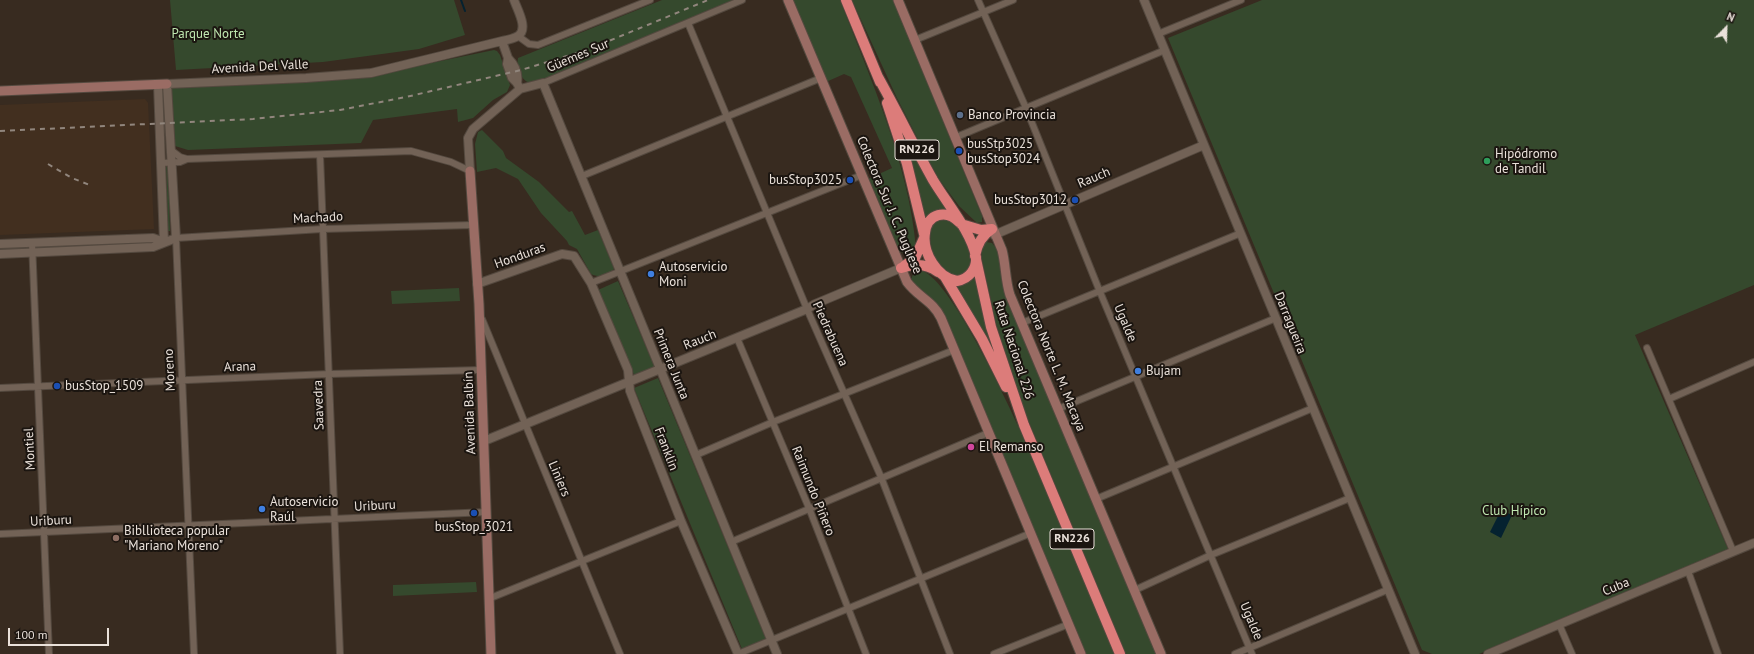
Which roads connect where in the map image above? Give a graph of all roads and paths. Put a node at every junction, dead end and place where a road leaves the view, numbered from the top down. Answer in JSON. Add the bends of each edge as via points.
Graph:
{"nodes":[{"id":1,"x":514,"y":0,"type":"edge"},
{"id":2,"x":650,"y":0,"type":"edge"},
{"id":3,"x":742,"y":0,"type":"edge"},
{"id":4,"x":788,"y":0,"type":"edge"},
{"id":5,"x":846,"y":0,"type":"edge"},
{"id":6,"x":898,"y":0,"type":"edge"},
{"id":7,"x":978,"y":0,"type":"edge"},
{"id":8,"x":1013,"y":0,"type":"edge"},
{"id":9,"x":1144,"y":0,"type":"edge"},
{"id":10,"x":1241,"y":0,"type":"edge"},
{"id":11,"x":983,"y":12,"type":"junction"},
{"id":12,"x":688,"y":23,"type":"junction"},
{"id":13,"x":1158,"y":34,"type":"junction"},
{"id":14,"x":518,"y":36,"type":"junction"},
{"id":15,"x":915,"y":40,"type":"junction"},
{"id":16,"x":502,"y":41,"type":"junction"},
{"id":17,"x":1165,"y":50,"type":"junction"},
{"id":18,"x":878,"y":77,"type":"junction"},
{"id":19,"x":822,"y":78,"type":"junction"},
{"id":20,"x":543,"y":83,"type":"junction"},
{"id":21,"x":167,"y":84,"type":"junction"},
{"id":22,"x":158,"y":85,"type":"junction"},
{"id":23,"x":518,"y":86,"type":"junction"},
{"id":24,"x":0,"y":91,"type":"edge"},
{"id":25,"x":1026,"y":108,"type":"junction"},
{"id":26,"x":727,"y":117,"type":"junction"},
{"id":27,"x":954,"y":138,"type":"junction"},
{"id":28,"x":1204,"y":145,"type":"junction"},
{"id":29,"x":172,"y":151,"type":"junction"},
{"id":30,"x":320,"y":155,"type":"junction"},
{"id":31,"x":187,"y":159,"type":"junction"},
{"id":32,"x":172,"y":162,"type":"junction"},
{"id":33,"x":161,"y":163,"type":"junction"},
{"id":34,"x":470,"y":171,"type":"junction"},
{"id":35,"x":862,"y":175,"type":"junction"},
{"id":36,"x":582,"y":176,"type":"junction"},
{"id":37,"x":1065,"y":204,"type":"junction"},
{"id":38,"x":768,"y":212,"type":"junction"},
{"id":39,"x":960,"y":222,"type":"junction"},
{"id":40,"x":473,"y":225,"type":"junction"},
{"id":41,"x":322,"y":229,"type":"junction"},
{"id":42,"x":993,"y":232,"type":"junction"},
{"id":43,"x":1241,"y":233,"type":"junction"},
{"id":44,"x":924,"y":235,"type":"junction"},
{"id":45,"x":176,"y":238,"type":"junction"},
{"id":46,"x":32,"y":242,"type":"junction"},
{"id":47,"x":164,"y":242,"type":"junction"},
{"id":48,"x":0,"y":244,"type":"edge"},
{"id":49,"x":33,"y":253,"type":"junction"},
{"id":50,"x":0,"y":254,"type":"edge"},
{"id":51,"x":572,"y":254,"type":"joint"},
{"id":52,"x":976,"y":258,"type":"junction"},
{"id":53,"x":901,"y":268,"type":"junction"},
{"id":54,"x":621,"y":272,"type":"junction"},
{"id":55,"x":943,"y":275,"type":"junction"},
{"id":56,"x":592,"y":283,"type":"junction"},
{"id":57,"x":477,"y":284,"type":"junction"},
{"id":58,"x":1100,"y":292,"type":"junction"},
{"id":59,"x":807,"y":310,"type":"junction"},
{"id":60,"x":479,"y":312,"type":"junction"},
{"id":61,"x":1276,"y":318,"type":"junction"},
{"id":62,"x":1022,"y":324,"type":"junction"},
{"id":63,"x":738,"y":338,"type":"junction"},
{"id":64,"x":1647,"y":348,"type":"dead end"},
{"id":65,"x":954,"y":350,"type":"junction"},
{"id":66,"x":1754,"y":362,"type":"edge"},
{"id":67,"x":660,"y":369,"type":"junction"},
{"id":68,"x":481,"y":370,"type":"junction"},
{"id":69,"x":328,"y":374,"type":"junction"},
{"id":70,"x":1136,"y":376,"type":"junction"},
{"id":71,"x":183,"y":380,"type":"junction"},
{"id":72,"x":629,"y":382,"type":"junction"},
{"id":73,"x":38,"y":387,"type":"junction"},
{"id":74,"x":0,"y":388,"type":"edge"},
{"id":75,"x":845,"y":394,"type":"junction"},
{"id":76,"x":1669,"y":399,"type":"junction"},
{"id":77,"x":1313,"y":408,"type":"junction"},
{"id":78,"x":1058,"y":409,"type":"junction"},
{"id":79,"x":773,"y":422,"type":"junction"},
{"id":80,"x":525,"y":424,"type":"junction"},
{"id":81,"x":1024,"y":425,"type":"junction"},
{"id":82,"x":988,"y":433,"type":"junction"},
{"id":83,"x":484,"y":441,"type":"junction"},
{"id":84,"x":696,"y":455,"type":"junction"},
{"id":85,"x":1174,"y":467,"type":"junction"},
{"id":86,"x":881,"y":477,"type":"junction"},
{"id":87,"x":1350,"y":498,"type":"junction"},
{"id":88,"x":1096,"y":499,"type":"junction"},
{"id":89,"x":809,"y":508,"type":"junction"},
{"id":90,"x":487,"y":512,"type":"junction"},
{"id":91,"x":334,"y":519,"type":"junction"},
{"id":92,"x":681,"y":521,"type":"junction"},
{"id":93,"x":189,"y":526,"type":"junction"},
{"id":94,"x":45,"y":532,"type":"junction"},
{"id":95,"x":1031,"y":533,"type":"junction"},
{"id":96,"x":0,"y":534,"type":"edge"},
{"id":97,"x":731,"y":542,"type":"junction"},
{"id":98,"x":1754,"y":543,"type":"edge"},
{"id":99,"x":1733,"y":551,"type":"junction"},
{"id":100,"x":1211,"y":555,"type":"junction"},
{"id":101,"x":582,"y":562,"type":"junction"},
{"id":102,"x":1688,"y":571,"type":"junction"},
{"id":103,"x":921,"y":578,"type":"junction"},
{"id":104,"x":1135,"y":590,"type":"junction"},
{"id":105,"x":1387,"y":590,"type":"junction"},
{"id":106,"x":488,"y":600,"type":"junction"},
{"id":107,"x":848,"y":609,"type":"junction"},
{"id":108,"x":1069,"y":624,"type":"junction"},
{"id":109,"x":1559,"y":624,"type":"junction"},
{"id":110,"x":771,"y":640,"type":"junction"},
{"id":111,"x":1251,"y":651,"type":"edge"},
{"id":112,"x":49,"y":654,"type":"edge"},
{"id":113,"x":194,"y":654,"type":"edge"},
{"id":114,"x":340,"y":654,"type":"edge"},
{"id":115,"x":491,"y":654,"type":"edge"},
{"id":116,"x":620,"y":654,"type":"edge"},
{"id":117,"x":738,"y":654,"type":"edge"},
{"id":118,"x":777,"y":654,"type":"edge"},
{"id":119,"x":866,"y":654,"type":"edge"},
{"id":120,"x":950,"y":654,"type":"edge"},
{"id":121,"x":994,"y":654,"type":"edge"},
{"id":122,"x":1081,"y":654,"type":"edge"},
{"id":123,"x":1120,"y":654,"type":"edge"},
{"id":124,"x":1161,"y":654,"type":"edge"},
{"id":125,"x":1234,"y":654,"type":"edge"},
{"id":126,"x":1415,"y":654,"type":"edge"},
{"id":127,"x":1488,"y":654,"type":"edge"},
{"id":128,"x":1572,"y":654,"type":"edge"},
{"id":129,"x":1718,"y":654,"type":"edge"}],
"edges":[{"from":1,"to":14,"type":"street","via":[[522,25]]},
{"from":2,"to":14,"type":"street","via":[[538,45],[529,44]]},
{"from":3,"to":12,"type":"street","name":"Güemes Sur"},
{"from":4,"to":19,"type":"main road","name":"Colectora Sur J. C. Pugliese"},
{"from":5,"to":18,"type":"highway","name":"Ruta Nacional 226","number":"RN226"},
{"from":6,"to":15,"type":"main road","name":"Colectora Norte L. M. Macaya"},
{"from":7,"to":11,"type":"street","name":"Ugalde"},
{"from":8,"to":11,"type":"street"},
{"from":9,"to":13,"type":"street","name":"Darragueira"},
{"from":10,"to":13,"type":"street"},
{"from":11,"to":15,"type":"street"},
{"from":11,"to":25,"type":"street","name":"Ugalde"},
{"from":12,"to":20,"type":"street","name":"Güemes Sur"},
{"from":12,"to":26,"type":"street","name":"Piedrabuena"},
{"from":13,"to":17,"type":"street","name":"Darragueira"},
{"from":14,"to":16,"type":"street","name":"Avenida Del Valle"},
{"from":15,"to":27,"type":"main road","name":"Colectora Norte L. M. Macaya"},
{"from":16,"to":21,"type":"street","name":"Avenida Del Valle","via":[[371,73]]},
{"from":16,"to":23,"type":"street","via":[[508,58],[514,64]]},
{"from":17,"to":25,"type":"street"},
{"from":17,"to":28,"type":"street","name":"Darragueira"},
{"from":18,"to":39,"type":"highway","name":"Ruta Nacional 226","number":"RN226","via":[[922,160]]},
{"from":18,"to":44,"type":"highway","name":"Ruta Nacional 226","number":"RN226","via":[[907,164]]},
{"from":19,"to":26,"type":"street"},
{"from":19,"to":35,"type":"main road","name":"Colectora Sur J. C. Pugliese"},
{"from":20,"to":23,"type":"street","name":"Güemes Sur"},
{"from":20,"to":36,"type":"street","name":"Primera Junta"},
{"from":21,"to":22,"type":"main road","name":"Avenida Del Valle"},
{"from":21,"to":29,"type":"street","name":"Moreno"},
{"from":22,"to":24,"type":"main road","name":"Avenida Del Valle"},
{"from":22,"to":33,"type":"street"},
{"from":23,"to":34,"type":"street","name":"Güemes Sur","via":[[470,132]]},
{"from":25,"to":27,"type":"street"},
{"from":25,"to":37,"type":"street","name":"Ugalde"},
{"from":26,"to":36,"type":"street"},
{"from":26,"to":38,"type":"street","name":"Piedrabuena"},
{"from":27,"to":42,"type":"main road","name":"Colectora Norte L. M. Macaya"},
{"from":28,"to":37,"type":"street","name":"Rauch"},
{"from":28,"to":43,"type":"street","name":"Darragueira"},
{"from":29,"to":31,"type":"street","via":[[180,158]]},
{"from":29,"to":32,"type":"street","name":"Moreno"},
{"from":30,"to":31,"type":"street"},
{"from":30,"to":34,"type":"street","via":[[411,151],[451,162]]},
{"from":30,"to":41,"type":"street","name":"Saavedra"},
{"from":31,"to":32,"type":"street"},
{"from":32,"to":33,"type":"street"},
{"from":32,"to":45,"type":"street","name":"Moreno"},
{"from":33,"to":47,"type":"street"},
{"from":34,"to":40,"type":"main road","name":"Avenida Balbín"},
{"from":35,"to":38,"type":"street"},
{"from":35,"to":53,"type":"main road","name":"Colectora Sur J. C. Pugliese"},
{"from":36,"to":54,"type":"street","name":"Primera Junta"},
{"from":37,"to":42,"type":"street","name":"Rauch"},
{"from":37,"to":58,"type":"street","name":"Ugalde"},
{"from":38,"to":54,"type":"street"},
{"from":38,"to":59,"type":"street","name":"Piedrabuena"},
{"from":39,"to":42,"type":"highway"},
{"from":39,"to":44,"type":"highway","via":[[949,215],[939,214],[931,219]]},
{"from":39,"to":52,"type":"highway","name":"Ruta Nacional 226","number":"RN226","via":[[970,239]]},
{"from":40,"to":41,"type":"street","name":"Machado"},
{"from":40,"to":57,"type":"main road","name":"Avenida Balbín"},
{"from":41,"to":45,"type":"street","name":"Machado"},
{"from":41,"to":69,"type":"street","name":"Saavedra"},
{"from":42,"to":52,"type":"highway","via":[[981,240]]},
{"from":42,"to":62,"type":"main road","name":"Colectora Norte L. M. Macaya","via":[[1004,258],[1010,295]]},
{"from":43,"to":58,"type":"street"},
{"from":43,"to":61,"type":"street","name":"Darragueira"},
{"from":44,"to":53,"type":"highway","via":[[915,258]]},
{"from":44,"to":55,"type":"highway","name":"Ruta Nacional 226","number":"RN226","via":[[930,257]]},
{"from":45,"to":47,"type":"street","name":"Machado"},
{"from":45,"to":71,"type":"street","name":"Moreno"},
{"from":46,"to":47,"type":"street","name":"Machado","via":[[153,238]]},
{"from":46,"to":48,"type":"street","name":"Machado"},
{"from":46,"to":49,"type":"street","name":"Montiel"},
{"from":47,"to":49,"type":"street","name":"Machado","via":[[153,247]]},
{"from":49,"to":50,"type":"street","name":"Machado"},
{"from":49,"to":73,"type":"street","name":"Montiel"},
{"from":51,"to":56,"type":"street","name":"Franklin"},
{"from":51,"to":57,"type":"street","name":"Honduras","via":[[559,255]]},
{"from":52,"to":55,"type":"highway","via":[[972,272],[964,279],[957,281]]},
{"from":52,"to":81,"type":"highway","name":"Ruta Nacional 226","number":"RN226","via":[[991,327]]},
{"from":53,"to":55,"type":"highway","via":[[918,264]]},
{"from":53,"to":59,"type":"street","name":"Rauch","via":[[815,304]]},
{"from":53,"to":65,"type":"main road","name":"Colectora Sur J. C. Pugliese","via":[[910,286],[930,302],[938,313]]},
{"from":54,"to":56,"type":"street"},
{"from":54,"to":67,"type":"street","name":"Primera Junta"},
{"from":55,"to":81,"type":"highway","name":"Ruta Nacional 226","number":"RN226","via":[[982,339]]},
{"from":56,"to":72,"type":"street","name":"Franklin","via":[[628,370]]},
{"from":57,"to":60,"type":"main road","name":"Avenida Balbín"},
{"from":58,"to":62,"type":"street"},
{"from":58,"to":70,"type":"street","name":"Ugalde"},
{"from":59,"to":63,"type":"street","name":"Rauch"},
{"from":59,"to":75,"type":"street","name":"Piedrabuena"},
{"from":60,"to":68,"type":"main road","name":"Avenida Balbín"},
{"from":60,"to":80,"type":"street","name":"Liniers"},
{"from":61,"to":70,"type":"street"},
{"from":61,"to":77,"type":"street","name":"Darragueira"},
{"from":62,"to":78,"type":"main road","name":"Colectora Norte L. M. Macaya"},
{"from":63,"to":67,"type":"street","name":"Rauch"},
{"from":63,"to":79,"type":"street","name":"Raimundo Piñero"},
{"from":64,"to":76,"type":"street"},
{"from":65,"to":75,"type":"street"},
{"from":65,"to":82,"type":"main road","name":"Colectora Sur J. C. Pugliese"},
{"from":66,"to":76,"type":"street"},
{"from":67,"to":72,"type":"street","name":"Rauch"},
{"from":67,"to":84,"type":"street","name":"Primera Junta"},
{"from":68,"to":69,"type":"street","name":"Arana"},
{"from":68,"to":83,"type":"main road","name":"Avenida Balbín"},
{"from":69,"to":71,"type":"street","name":"Arana"},
{"from":69,"to":91,"type":"street","name":"Saavedra"},
{"from":70,"to":78,"type":"street"},
{"from":70,"to":85,"type":"street","name":"Ugalde"},
{"from":71,"to":73,"type":"street","name":"Arana"},
{"from":71,"to":93,"type":"street","name":"Moreno"},
{"from":72,"to":80,"type":"street","name":"Rauch"},
{"from":72,"to":92,"type":"street","name":"Franklin","via":[[630,391]]},
{"from":73,"to":74,"type":"street","name":"Arana"},
{"from":73,"to":94,"type":"street","name":"Montiel"},
{"from":75,"to":79,"type":"street"},
{"from":75,"to":86,"type":"street","name":"Piedrabuena"},
{"from":76,"to":99,"type":"street"},
{"from":77,"to":85,"type":"street"},
{"from":77,"to":87,"type":"street","name":"Darragueira"},
{"from":78,"to":88,"type":"main road","name":"Colectora Norte L. M. Macaya"},
{"from":79,"to":84,"type":"street"},
{"from":79,"to":89,"type":"street","name":"Raimundo Piñero"},
{"from":80,"to":83,"type":"street","name":"Rauch"},
{"from":80,"to":101,"type":"street","name":"Liniers"},
{"from":81,"to":123,"type":"highway","name":"Ruta Nacional 226","number":"RN226"},
{"from":82,"to":86,"type":"street"},
{"from":82,"to":95,"type":"main road","name":"Colectora Sur J. C. Pugliese"},
{"from":83,"to":90,"type":"main road","name":"Avenida Balbín"},
{"from":84,"to":97,"type":"street","name":"Primera Junta"},
{"from":85,"to":88,"type":"street"},
{"from":85,"to":100,"type":"street","name":"Ugalde"},
{"from":86,"to":89,"type":"street"},
{"from":86,"to":103,"type":"street","name":"Piedrabuena"},
{"from":87,"to":100,"type":"street"},
{"from":87,"to":105,"type":"street","name":"Darragueira"},
{"from":88,"to":104,"type":"main road","name":"Colectora Norte L. M. Macaya"},
{"from":89,"to":97,"type":"street"},
{"from":89,"to":107,"type":"street","name":"Raimundo Piñero"},
{"from":90,"to":91,"type":"street","name":"Uriburu"},
{"from":90,"to":106,"type":"main road","name":"Avenida Balbín"},
{"from":91,"to":93,"type":"street","name":"Uriburu"},
{"from":91,"to":114,"type":"street","name":"Saavedra"},
{"from":92,"to":101,"type":"street"},
{"from":92,"to":117,"type":"street","name":"Franklin"},
{"from":93,"to":94,"type":"street","name":"Uriburu"},
{"from":93,"to":113,"type":"street","name":"Moreno"},
{"from":94,"to":96,"type":"street","name":"Uriburu"},
{"from":94,"to":112,"type":"street","name":"Montiel"},
{"from":95,"to":103,"type":"street"},
{"from":95,"to":108,"type":"main road","name":"Colectora Sur J. C. Pugliese"},
{"from":97,"to":110,"type":"street","name":"Primera Junta"},
{"from":98,"to":99,"type":"street","name":"Cuba"},
{"from":99,"to":102,"type":"street","name":"Cuba"},
{"from":100,"to":104,"type":"street"},
{"from":100,"to":111,"type":"street","name":"Ugalde"},
{"from":101,"to":106,"type":"street"},
{"from":101,"to":116,"type":"street","name":"Liniers"},
{"from":102,"to":109,"type":"street","name":"Cuba"},
{"from":102,"to":129,"type":"street"},
{"from":103,"to":107,"type":"street"},
{"from":103,"to":120,"type":"street","name":"Piedrabuena"},
{"from":104,"to":124,"type":"main road","name":"Colectora Norte L. M. Macaya"},
{"from":105,"to":111,"type":"street"},
{"from":105,"to":126,"type":"street","name":"Darragueira"},
{"from":106,"to":115,"type":"main road","name":"Avenida Balbín"},
{"from":107,"to":110,"type":"street"},
{"from":107,"to":119,"type":"street","name":"Raimundo Piñero"},
{"from":108,"to":121,"type":"street"},
{"from":108,"to":122,"type":"main road","name":"Colectora Sur J. C. Pugliese"},
{"from":109,"to":127,"type":"street","name":"Cuba"},
{"from":109,"to":128,"type":"street"},
{"from":110,"to":117,"type":"street"},
{"from":110,"to":118,"type":"street","name":"Primera Junta"},
{"from":111,"to":125,"type":"street"}]}
